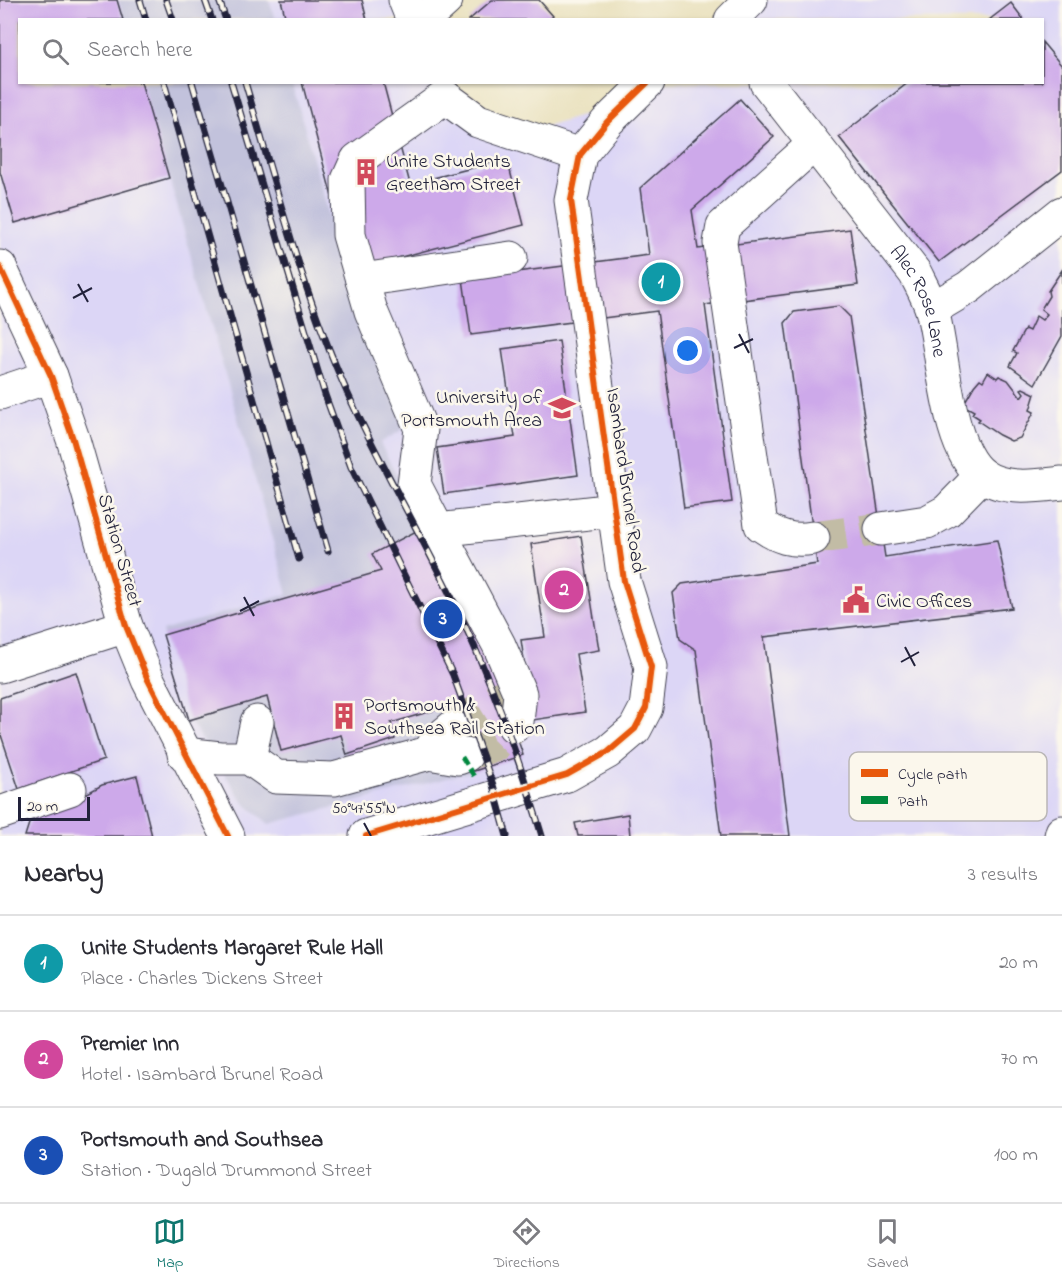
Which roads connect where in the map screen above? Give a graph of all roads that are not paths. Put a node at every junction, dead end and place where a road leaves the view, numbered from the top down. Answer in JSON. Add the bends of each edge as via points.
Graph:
{"nodes":[{"id":1,"x":405,"y":0,"type":"edge"},
{"id":2,"x":446,"y":0,"type":"edge"},
{"id":3,"x":751,"y":0,"type":"edge"},
{"id":4,"x":412,"y":18,"type":"edge"},
{"id":5,"x":426,"y":18,"type":"edge"},
{"id":6,"x":733,"y":18,"type":"edge"},
{"id":7,"x":646,"y":84,"type":"edge"},
{"id":8,"x":767,"y":84,"type":"edge"},
{"id":9,"x":442,"y":90,"type":"edge"},
{"id":10,"x":813,"y":145,"type":"junction"},
{"id":11,"x":580,"y":155,"type":"junction"},
{"id":12,"x":1062,"y":213,"type":"edge"},
{"id":13,"x":511,"y":258,"type":"dead end"},
{"id":14,"x":0,"y":267,"type":"edge"},
{"id":15,"x":362,"y":280,"type":"junction"},
{"id":16,"x":932,"y":309,"type":"junction"},
{"id":17,"x":51,"y":376,"type":"junction"},
{"id":18,"x":0,"y":393,"type":"edge"},
{"id":19,"x":982,"y":475,"type":"junction"},
{"id":20,"x":1062,"y":483,"type":"edge"},
{"id":21,"x":615,"y":510,"type":"junction"},
{"id":22,"x":881,"y":529,"type":"tunnel mouth"},
{"id":23,"x":438,"y":530,"type":"junction"},
{"id":24,"x":813,"y":538,"type":"tunnel mouth"},
{"id":25,"x":126,"y":626,"type":"junction"},
{"id":26,"x":0,"y":666,"type":"edge"},
{"id":27,"x":511,"y":703,"type":"dead end"},
{"id":28,"x":257,"y":723,"type":"dead end"},
{"id":29,"x":460,"y":741,"type":"tunnel mouth"},
{"id":30,"x":184,"y":753,"type":"junction"},
{"id":31,"x":249,"y":758,"type":"junction"},
{"id":32,"x":70,"y":789,"type":"dead end"},
{"id":33,"x":0,"y":813,"type":"edge"},
{"id":34,"x":0,"y":822,"type":"edge"},
{"id":35,"x":4,"y":836,"type":"edge"},
{"id":36,"x":228,"y":836,"type":"edge"},
{"id":37,"x":366,"y":836,"type":"edge"}],
"edges":[{"from":1,"to":4,"type":"street"},
{"from":2,"to":5,"type":"street"},
{"from":3,"to":6,"type":"street"},
{"from":7,"to":11,"type":"street","name":"Isambard Brunel Road"},
{"from":8,"to":10,"type":"street","name":"Alec Rose Lane"},
{"from":9,"to":11,"type":"street","via":[[478,121]]},
{"from":9,"to":15,"type":"street","via":[[357,160],[348,180],[349,235]]},
{"from":10,"to":16,"type":"street","name":"Alec Rose Lane","via":[[915,273]]},
{"from":10,"to":24,"type":"street","via":[[723,226],[720,243],[761,525],[796,541]]},
{"from":11,"to":21,"type":"street","name":"Isambard Brunel Road","via":[[571,200]]},
{"from":12,"to":16,"type":"street","via":[[969,287]]},
{"from":13,"to":15,"type":"street"},
{"from":14,"to":17,"type":"street","name":"Station Street"},
{"from":15,"to":23,"type":"street","via":[[371,311],[421,429],[414,484]]},
{"from":16,"to":19,"type":"street","name":"Alec Rose Lane","via":[[957,435],[967,459]]},
{"from":17,"to":18,"type":"street"},
{"from":17,"to":25,"type":"street","name":"Station Street"},
{"from":19,"to":20,"type":"street","via":[[1006,485]]},
{"from":19,"to":22,"type":"street","via":[[947,511],[927,522]]},
{"from":21,"to":23,"type":"street"},
{"from":21,"to":37,"type":"street","name":"Isambard Brunel Road","via":[[624,581],[651,667],[646,708],[635,729],[589,764],[567,775]]},
{"from":23,"to":27,"type":"street","via":[[499,645]]},
{"from":25,"to":26,"type":"street"},
{"from":25,"to":30,"type":"street","name":"Station Street"},
{"from":28,"to":31,"type":"street"},
{"from":29,"to":31,"type":"street","via":[[458,758],[429,753],[334,779],[276,777]]},
{"from":30,"to":31,"type":"street"},
{"from":30,"to":36,"type":"street","name":"Station Street"},
{"from":32,"to":33,"type":"street"},
{"from":34,"to":35,"type":"street"}]}
